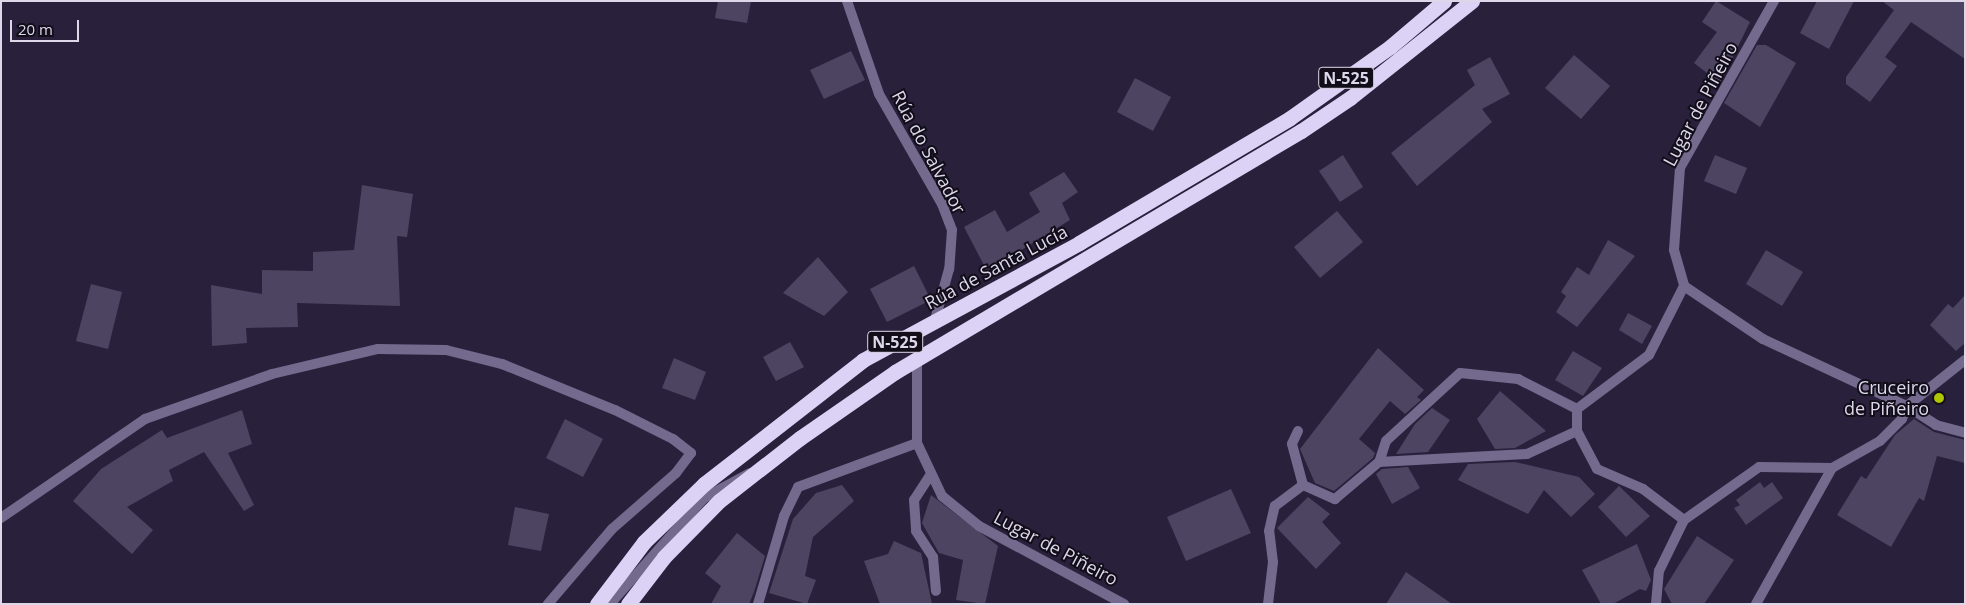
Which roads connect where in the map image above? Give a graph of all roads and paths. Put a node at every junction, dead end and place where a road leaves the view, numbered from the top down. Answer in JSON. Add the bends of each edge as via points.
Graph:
{"nodes":[{"id":1,"x":848,"y":1,"type":"edge"},
{"id":2,"x":1444,"y":1,"type":"edge"},
{"id":3,"x":1472,"y":1,"type":"edge"},
{"id":4,"x":1774,"y":1,"type":"edge"},
{"id":5,"x":1684,"y":286,"type":"junction"},
{"id":6,"x":935,"y":320,"type":"junction"},
{"id":7,"x":917,"y":360,"type":"junction"},
{"id":8,"x":1965,"y":360,"type":"edge"},
{"id":9,"x":1907,"y":406,"type":"junction"},
{"id":10,"x":1577,"y":409,"type":"junction"},
{"id":11,"x":1298,"y":431,"type":"dead end"},
{"id":12,"x":1577,"y":431,"type":"junction"},
{"id":13,"x":1965,"y":433,"type":"edge"},
{"id":14,"x":917,"y":443,"type":"junction"},
{"id":15,"x":1379,"y":462,"type":"junction"},
{"id":16,"x":1832,"y":468,"type":"junction"},
{"id":17,"x":759,"y":470,"type":"junction"},
{"id":18,"x":931,"y":474,"type":"junction"},
{"id":19,"x":1303,"y":485,"type":"junction"},
{"id":20,"x":1,"y":518,"type":"edge"},
{"id":21,"x":1684,"y":520,"type":"junction"},
{"id":22,"x":936,"y":591,"type":"dead end"},
{"id":23,"x":548,"y":604,"type":"edge"},
{"id":24,"x":598,"y":604,"type":"edge"},
{"id":25,"x":610,"y":604,"type":"edge"},
{"id":26,"x":628,"y":604,"type":"edge"},
{"id":27,"x":758,"y":604,"type":"edge"},
{"id":28,"x":1124,"y":604,"type":"edge"},
{"id":29,"x":1268,"y":604,"type":"edge"},
{"id":30,"x":1656,"y":604,"type":"edge"},
{"id":31,"x":1756,"y":604,"type":"edge"}],
"edges":[{"from":1,"to":6,"type":"street","name":"Rúa do Salvador","via":[[879,94],[942,204],[952,230],[949,269]]},
{"from":2,"to":6,"type":"highway","name":"Rúa de Santa Lucía","number":"N-525","via":[[1390,47],[1290,118],[1079,243]]},
{"from":3,"to":7,"type":"highway","number":"N-525","via":[[1350,98],[1301,131]]},
{"from":4,"to":5,"type":"street","name":"Lugar de Piñeiro","via":[[1680,168],[1674,250]]},
{"from":5,"to":9,"type":"street","via":[[1763,339]]},
{"from":5,"to":10,"type":"street","via":[[1649,355]]},
{"from":6,"to":24,"type":"highway","name":"Rúa de Santa Lucía","number":"N-525","via":[[863,360],[704,484],[644,542]]},
{"from":7,"to":14,"type":"street","name":"Lugar de Piñeiro"},
{"from":7,"to":17,"type":"highway","number":"N-525"},
{"from":8,"to":9,"type":"street"},
{"from":9,"to":13,"type":"street","via":[[1936,425]]},
{"from":9,"to":16,"type":"street","via":[[1902,419],[1880,441]]},
{"from":10,"to":12,"type":"street"},
{"from":10,"to":15,"type":"street","via":[[1518,379],[1460,373],[1386,441]]},
{"from":11,"to":19,"type":"street","via":[[1292,444]]},
{"from":12,"to":15,"type":"street","via":[[1526,454]]},
{"from":12,"to":21,"type":"street","via":[[1597,469],[1643,489]]},
{"from":14,"to":18,"type":"street","name":"Lugar de Piñeiro"},
{"from":14,"to":27,"type":"street","via":[[798,487],[784,516]]},
{"from":15,"to":19,"type":"street","via":[[1335,500]]},
{"from":16,"to":21,"type":"street","via":[[1759,467]]},
{"from":16,"to":31,"type":"street"},
{"from":17,"to":25,"type":"street","via":[[734,479],[704,498]]},
{"from":17,"to":26,"type":"highway","number":"N-525","via":[[720,501],[664,558]]},
{"from":18,"to":22,"type":"street","via":[[914,500],[916,531],[933,557]]},
{"from":18,"to":28,"type":"street","name":"Lugar de Piñeiro","via":[[942,496],[979,526]]},
{"from":19,"to":29,"type":"street","via":[[1275,506],[1269,530],[1273,562]]},
{"from":20,"to":23,"type":"street","via":[[145,419],[272,374],[378,349],[446,350],[502,364],[614,410],[673,439],[690,453],[676,473],[612,529]]},
{"from":21,"to":30,"type":"street","via":[[1658,571]]}]}
